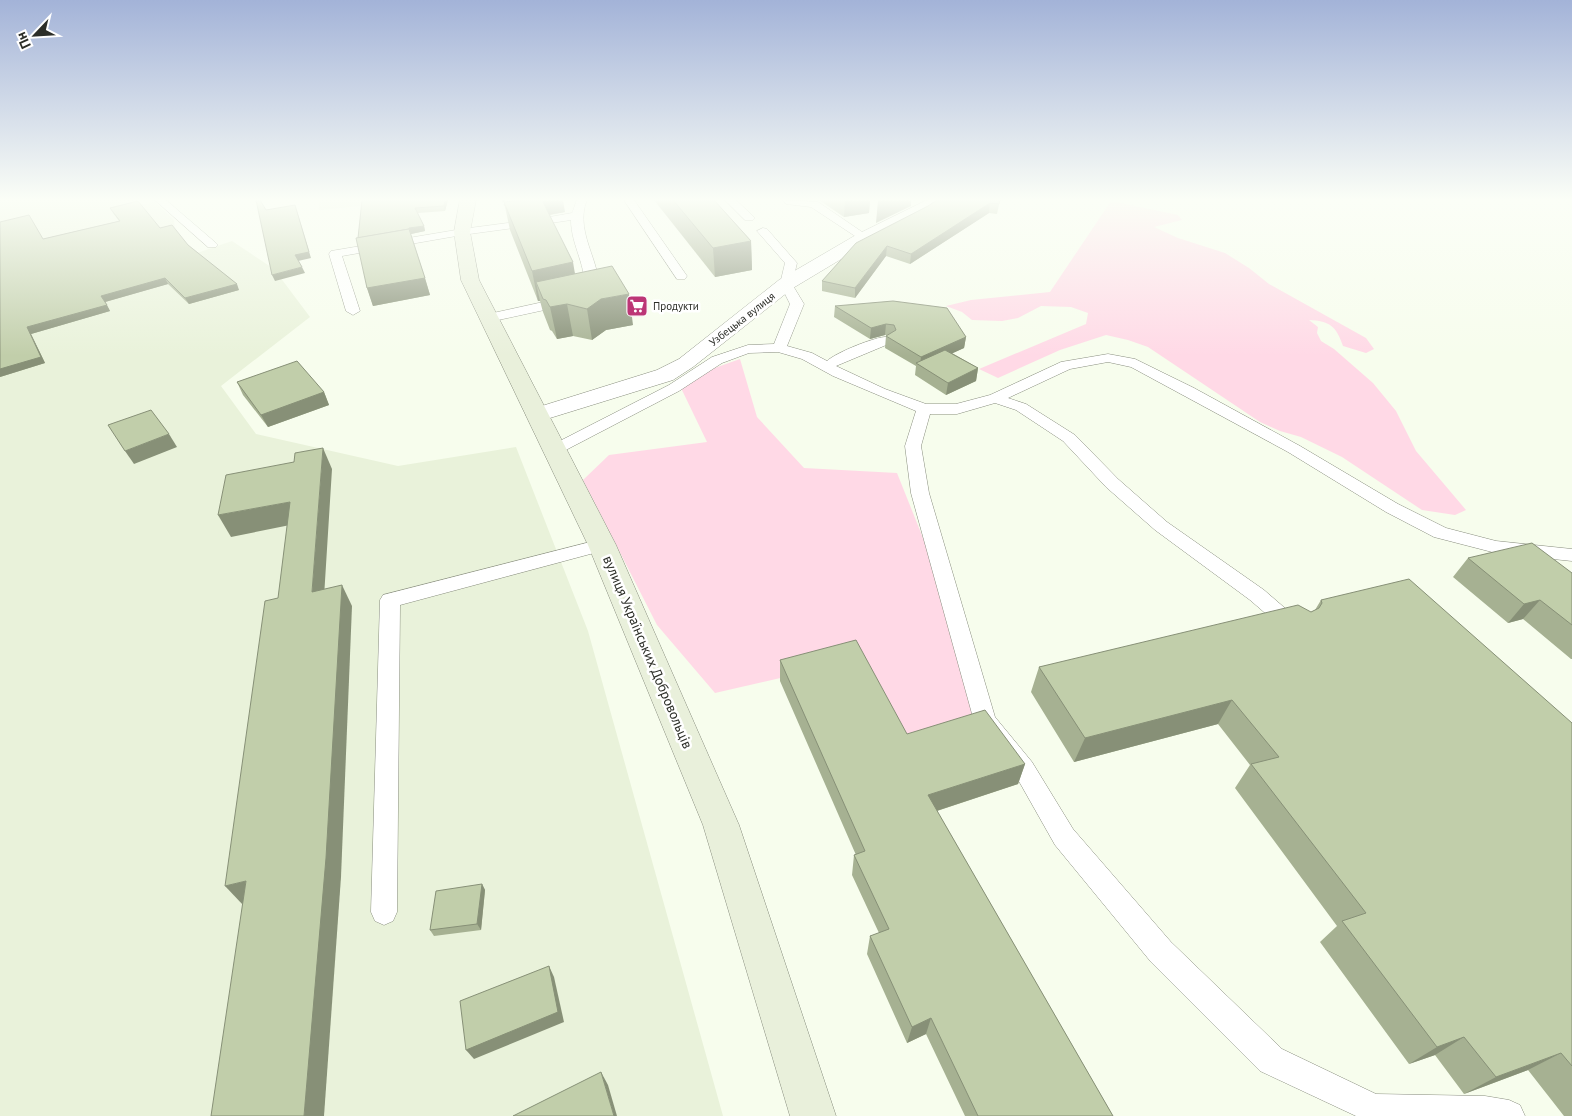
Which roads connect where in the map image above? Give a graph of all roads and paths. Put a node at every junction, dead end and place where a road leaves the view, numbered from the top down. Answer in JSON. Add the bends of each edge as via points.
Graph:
{"nodes":[{"id":1,"x":346,"y":252,"type":"edge"},
{"id":2,"x":465,"y":252,"type":"edge"},
{"id":3,"x":585,"y":252,"type":"edge"},
{"id":4,"x":665,"y":252,"type":"edge"},
{"id":5,"x":781,"y":252,"type":"edge"},
{"id":6,"x":841,"y":252,"type":"edge"},
{"id":7,"x":681,"y":276,"type":"dead end"},
{"id":8,"x":786,"y":284,"type":"junction"},
{"id":9,"x":353,"y":311,"type":"dead end"},
{"id":10,"x":489,"y":318,"type":"junction"},
{"id":11,"x":886,"y":340,"type":"edge"},
{"id":12,"x":779,"y":348,"type":"junction"},
{"id":13,"x":807,"y":356,"type":"junction"},
{"id":14,"x":834,"y":362,"type":"junction"},
{"id":15,"x":880,"y":379,"type":"dead end"},
{"id":16,"x":995,"y":398,"type":"junction"},
{"id":17,"x":924,"y":409,"type":"junction"},
{"id":18,"x":537,"y":415,"type":"junction"},
{"id":19,"x":556,"y":449,"type":"junction"},
{"id":20,"x":602,"y":545,"type":"junction"},
{"id":21,"x":1572,"y":555,"type":"edge"},
{"id":22,"x":1295,"y":627,"type":"edge"},
{"id":23,"x":384,"y":912,"type":"dead end"},
{"id":24,"x":813,"y":1116,"type":"edge"},
{"id":25,"x":1508,"y":1116,"type":"edge"}],
"edges":[{"from":1,"to":9,"type":"lane","via":[[335,254]]},
{"from":2,"to":10,"type":"street","name":"вулиця Українських Добровольців","via":[[470,280]]},
{"from":3,"to":10,"type":"lane","via":[[591,272],[590,296]]},
{"from":4,"to":7,"type":"lane"},
{"from":5,"to":8,"type":"lane","via":[[791,263]]},
{"from":6,"to":8,"type":"street","name":"Узбецька вулиця"},
{"from":8,"to":12,"type":"lane","via":[[797,304]]},
{"from":8,"to":18,"type":"street","name":"Узбецька вулиця","via":[[686,363],[665,375]]},
{"from":10,"to":18,"type":"street","name":"вулиця Українських Добровольців"},
{"from":11,"to":14,"type":"lane"},
{"from":12,"to":13,"type":"lane"},
{"from":12,"to":19,"type":"lane","via":[[748,349],[731,354],[674,388]]},
{"from":13,"to":14,"type":"lane"},
{"from":13,"to":17,"type":"lane","via":[[863,385]]},
{"from":14,"to":15,"type":"lane"},
{"from":16,"to":17,"type":"lane","via":[[957,409]]},
{"from":16,"to":21,"type":"lane","via":[[1066,365],[1108,358],[1135,363],[1302,453],[1440,533],[1496,546]]},
{"from":16,"to":22,"type":"lane","via":[[1021,407],[1069,438],[1112,483],[1161,526]]},
{"from":17,"to":25,"type":"lane","via":[[913,446],[920,493],[985,721],[1024,768],[1064,836],[1161,952],[1271,1060],[1375,1109],[1485,1112]]},
{"from":18,"to":19,"type":"street","name":"вулиця Українських Добровольців"},
{"from":19,"to":20,"type":"street","name":"вулиця Українських Добровольців"},
{"from":20,"to":23,"type":"lane","via":[[390,600]]},
{"from":20,"to":24,"type":"street","name":"вулиця Українських Добровольців","via":[[721,826]]}]}
